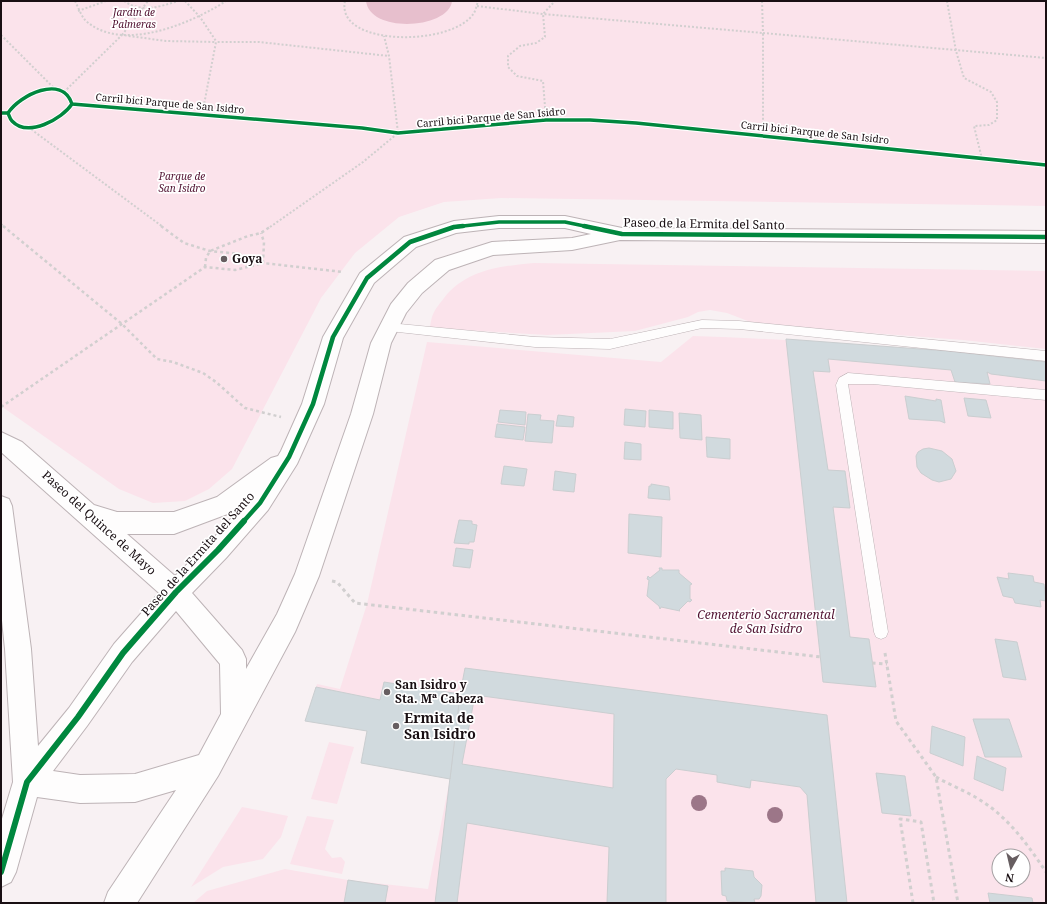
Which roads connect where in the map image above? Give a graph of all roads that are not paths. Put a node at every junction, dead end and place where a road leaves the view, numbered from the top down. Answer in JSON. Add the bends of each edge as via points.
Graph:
{"nodes":[{"id":1,"x":622,"y":234,"type":"junction"},
{"id":2,"x":1046,"y":238,"type":"edge"},
{"id":3,"x":389,"y":327,"type":"junction"},
{"id":4,"x":1046,"y":356,"type":"edge"},
{"id":5,"x":1046,"y":395,"type":"edge"},
{"id":6,"x":1,"y":441,"type":"edge"},
{"id":7,"x":289,"y":457,"type":"junction"},
{"id":8,"x":1,"y":506,"type":"edge"},
{"id":9,"x":88,"y":514,"type":"junction"},
{"id":10,"x":176,"y":592,"type":"junction"},
{"id":11,"x":882,"y":632,"type":"road end"},
{"id":12,"x":234,"y":716,"type":"junction"},
{"id":13,"x":208,"y":766,"type":"junction"},
{"id":14,"x":28,"y":782,"type":"junction"},
{"id":15,"x":1,"y":872,"type":"edge"},
{"id":16,"x":119,"y":903,"type":"edge"}],
"edges":[{"from":1,"to":2,"type":"street","name":"Paseo de la Ermita del Santo"},
{"from":1,"to":3,"type":"street","name":"Paseo de la Ermita del Santo","via":[[572,244],[492,249],[442,265],[415,288],[398,309]]},
{"from":1,"to":7,"type":"street","name":"Paseo de la Ermita del Santo","via":[[565,222],[499,222],[454,227],[410,242],[367,278],[333,337],[313,404]]},
{"from":3,"to":4,"type":"lane","via":[[512,340],[610,344],[710,324],[900,340]]},
{"from":3,"to":12,"type":"street","name":"Paseo de la Ermita del Santo","via":[[381,343],[362,414],[307,576],[286,623]]},
{"from":5,"to":11,"type":"lane","via":[[873,379],[848,378],[843,381]]},
{"from":6,"to":9,"type":"street","name":"Paseo del Quince de Mayo","via":[[14,449]]},
{"from":7,"to":9,"type":"street","via":[[225,505],[174,523],[117,522]]},
{"from":7,"to":10,"type":"street","name":"Paseo de la Ermita del Santo","via":[[260,503]]},
{"from":8,"to":14,"type":"street","via":[[18,648]]},
{"from":9,"to":10,"type":"street","name":"Paseo del Quince de Mayo"},
{"from":10,"to":12,"type":"street","name":"Paseo del Quince de Mayo","via":[[232,659]]},
{"from":10,"to":14,"type":"street","name":"Paseo de la Ermita del Santo","via":[[123,653]]},
{"from":12,"to":13,"type":"street","name":"Paseo de la Ermita del Santo"},
{"from":13,"to":14,"type":"street","via":[[135,788],[80,789]]},
{"from":13,"to":16,"type":"street","name":"Paseo de la Ermita del Santo"},
{"from":14,"to":15,"type":"street","name":"Paseo de la Ermita del Santo"}]}
